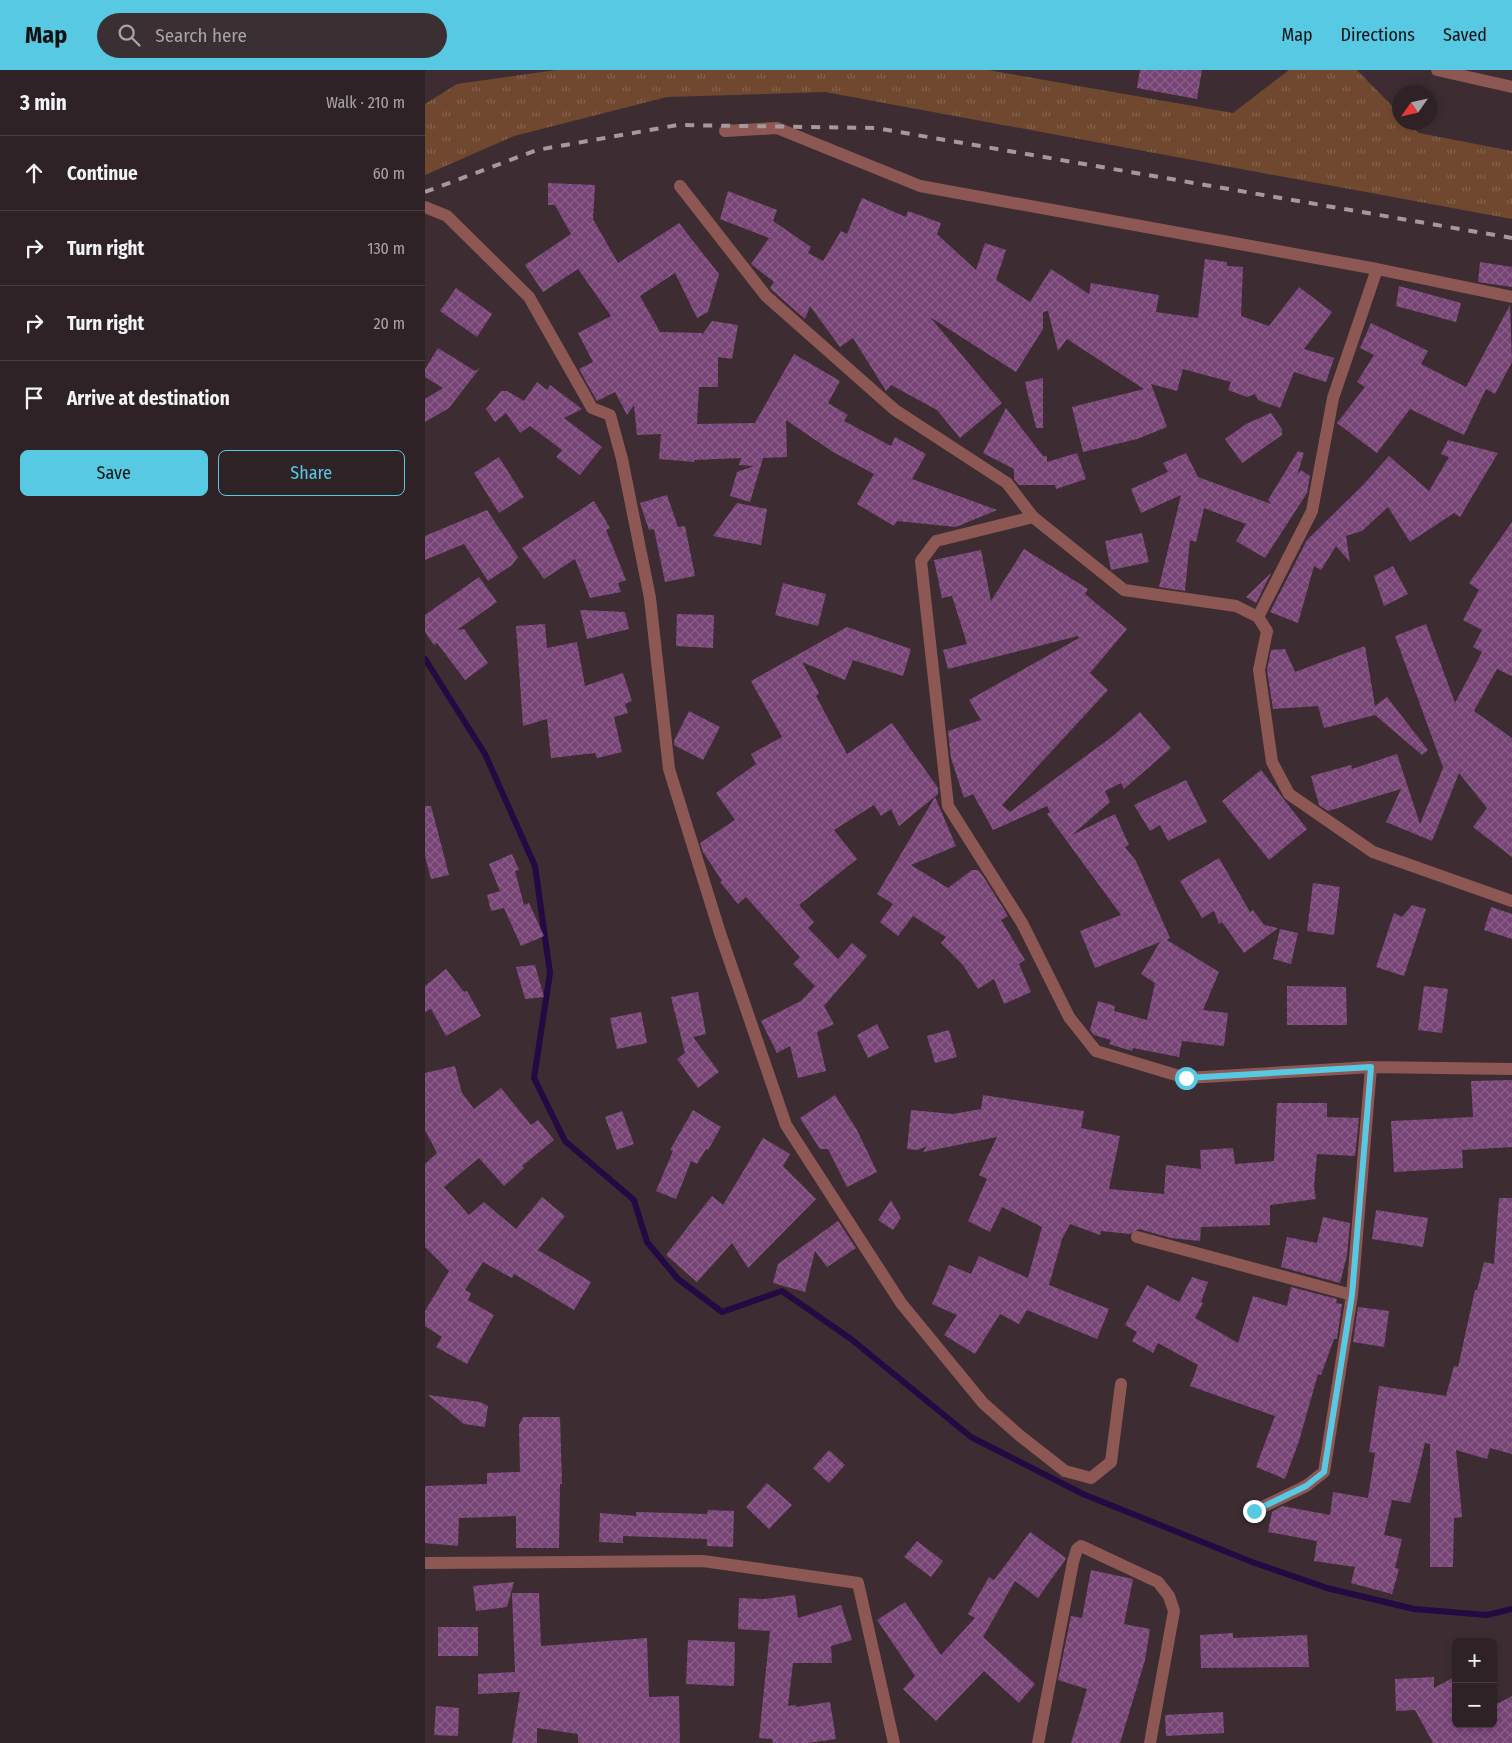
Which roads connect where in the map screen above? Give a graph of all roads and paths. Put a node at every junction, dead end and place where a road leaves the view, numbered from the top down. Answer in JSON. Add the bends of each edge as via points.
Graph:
{"nodes":[{"id":1,"x":1437,"y":70,"type":"edge"},
{"id":2,"x":1512,"y":87,"type":"edge"},
{"id":3,"x":725,"y":131,"type":"dead end"},
{"id":4,"x":680,"y":186,"type":"dead end"},
{"id":5,"x":425,"y":207,"type":"edge"},
{"id":6,"x":1377,"y":269,"type":"junction"},
{"id":7,"x":1512,"y":297,"type":"edge"},
{"id":8,"x":1033,"y":517,"type":"junction"},
{"id":9,"x":1258,"y":617,"type":"junction"},
{"id":10,"x":1512,"y":901,"type":"edge"},
{"id":11,"x":1371,"y":1067,"type":"junction"},
{"id":12,"x":1512,"y":1069,"type":"edge"},
{"id":13,"x":1137,"y":1237,"type":"dead end"},
{"id":14,"x":1352,"y":1295,"type":"junction"},
{"id":15,"x":1121,"y":1384,"type":"dead end"},
{"id":16,"x":1254,"y":1511,"type":"dead end"},
{"id":17,"x":425,"y":1563,"type":"edge"},
{"id":18,"x":894,"y":1743,"type":"edge"},
{"id":19,"x":1037,"y":1743,"type":"edge"},
{"id":20,"x":1151,"y":1743,"type":"edge"}],
"edges":[{"from":1,"to":2,"type":"street"},
{"from":3,"to":6,"type":"street","via":[[777,128],[920,186]]},
{"from":4,"to":8,"type":"street","via":[[766,296],[895,410],[1007,483]]},
{"from":5,"to":15,"type":"street","via":[[447,216],[529,297],[592,408],[610,415],[623,459],[650,598],[669,769],[720,933],[786,1125],[901,1304],[983,1403],[1065,1471],[1091,1478],[1111,1462]]},
{"from":6,"to":7,"type":"street"},
{"from":6,"to":9,"type":"street","via":[[1333,398],[1312,511]]},
{"from":8,"to":9,"type":"street","via":[[1124,590],[1236,606]]},
{"from":8,"to":11,"type":"street","via":[[936,541],[921,561],[948,806],[1022,923],[1069,1017],[1096,1051],[1186,1078]]},
{"from":9,"to":10,"type":"street","via":[[1267,631],[1259,670],[1272,762],[1289,794],[1373,852]]},
{"from":11,"to":12,"type":"street"},
{"from":11,"to":14,"type":"street"},
{"from":13,"to":14,"type":"street"},
{"from":14,"to":16,"type":"street","via":[[1324,1472],[1306,1486]]},
{"from":17,"to":18,"type":"street","via":[[703,1561],[858,1583]]},
{"from":19,"to":20,"type":"street","via":[[1073,1562],[1081,1546],[1158,1582],[1169,1596],[1174,1611]]}]}
